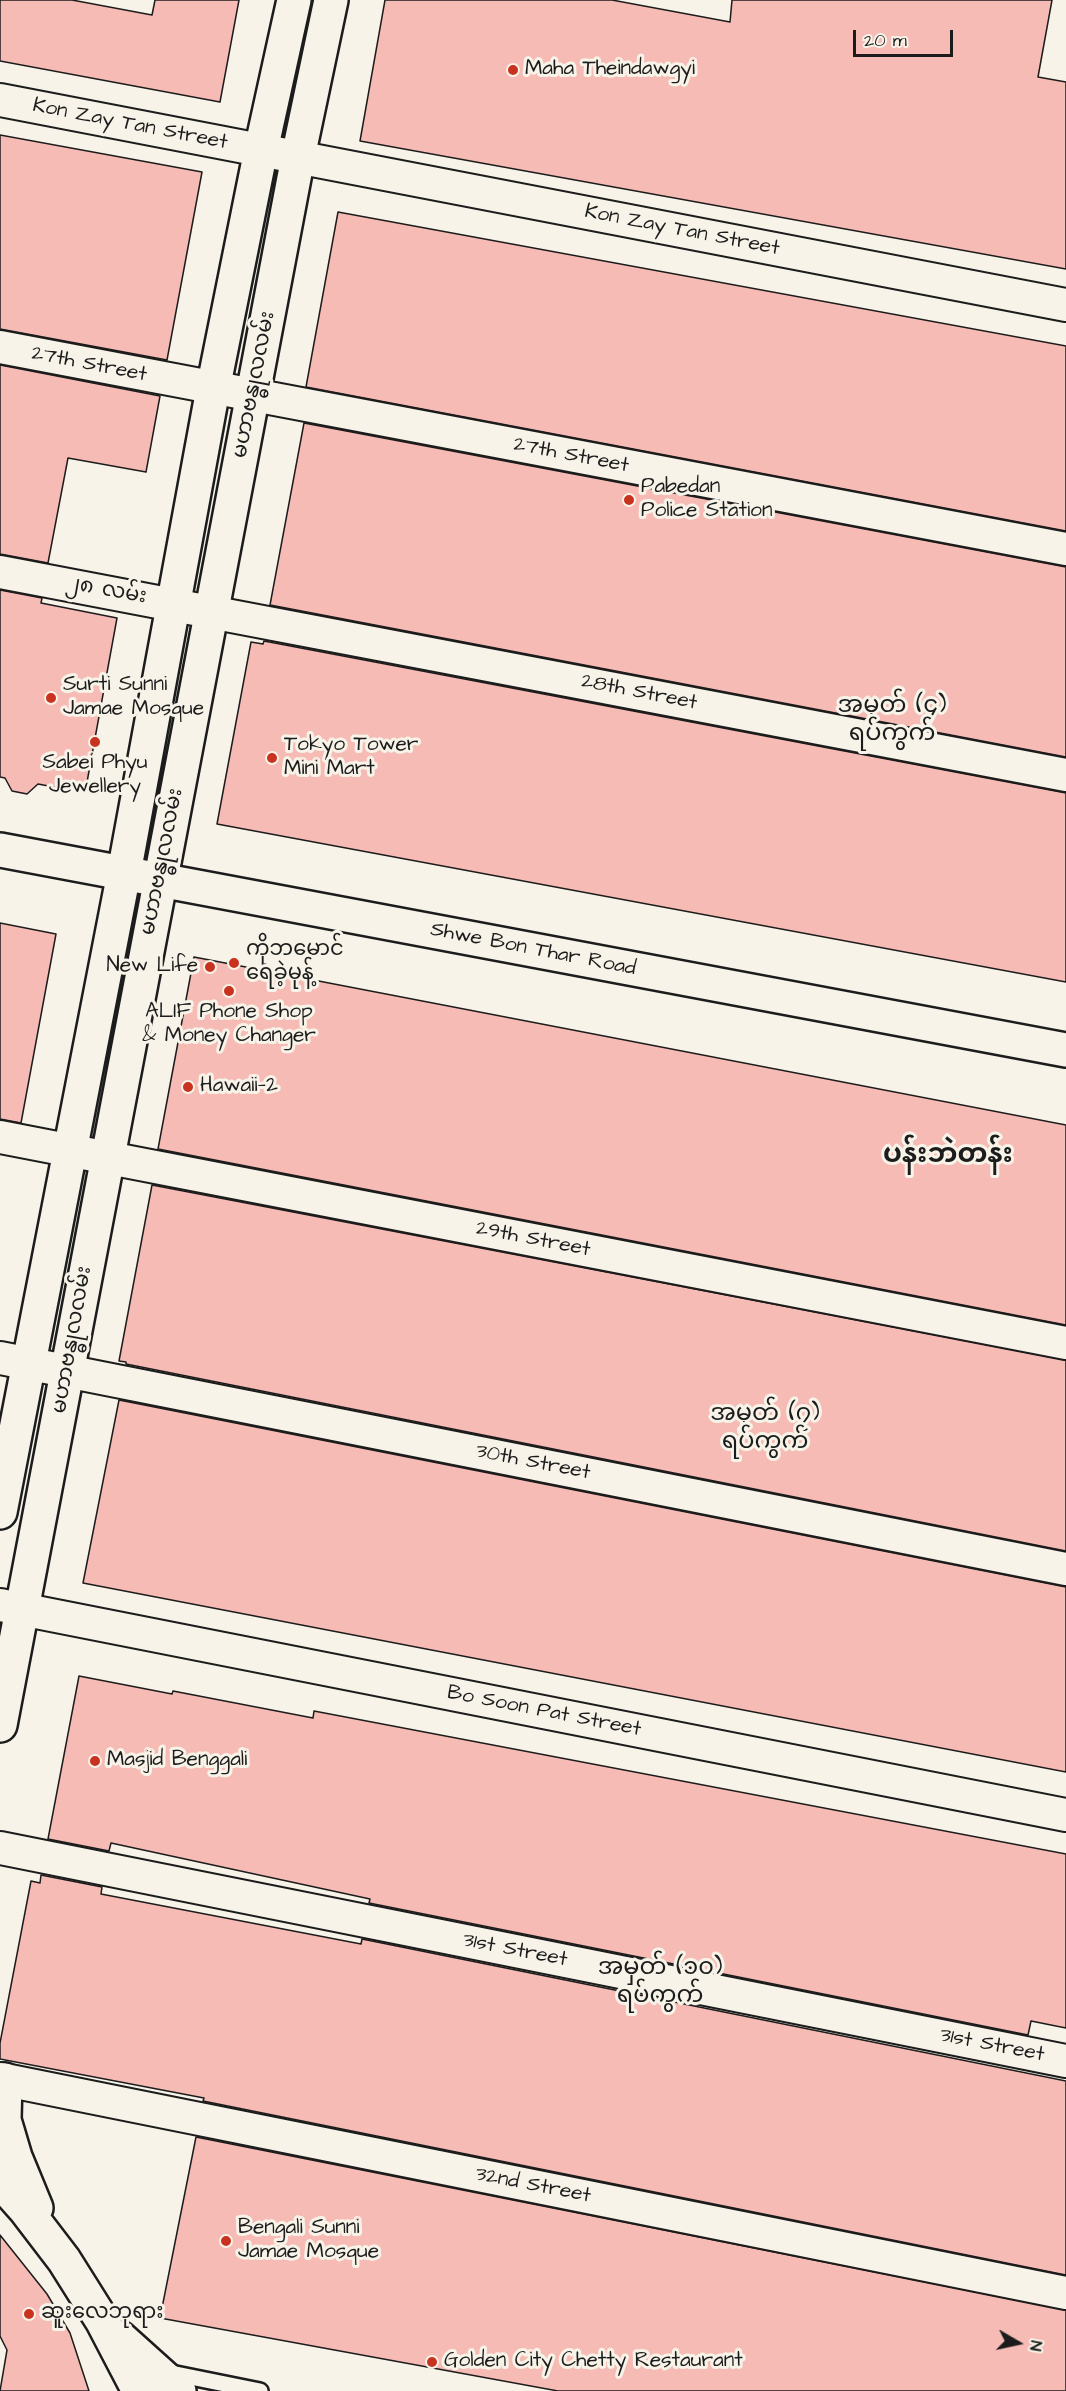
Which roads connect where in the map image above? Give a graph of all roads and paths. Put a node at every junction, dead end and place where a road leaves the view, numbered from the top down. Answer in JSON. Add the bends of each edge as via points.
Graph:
{"nodes":[{"id":1,"x":294,"y":0,"type":"edge"},
{"id":2,"x":331,"y":0,"type":"edge"},
{"id":3,"x":0,"y":100,"type":"edge"},
{"id":4,"x":261,"y":150,"type":"junction"},
{"id":5,"x":298,"y":157,"type":"junction"},
{"id":6,"x":1066,"y":304,"type":"edge"},
{"id":7,"x":0,"y":347,"type":"edge"},
{"id":8,"x":213,"y":389,"type":"junction"},
{"id":9,"x":252,"y":396,"type":"junction"},
{"id":10,"x":1066,"y":549,"type":"edge"},
{"id":11,"x":0,"y":572,"type":"edge"},
{"id":12,"x":174,"y":604,"type":"junction"},
{"id":13,"x":212,"y":612,"type":"junction"},
{"id":14,"x":1066,"y":775,"type":"edge"},
{"id":15,"x":0,"y":850,"type":"edge"},
{"id":16,"x":124,"y":873,"type":"junction"},
{"id":17,"x":160,"y":880,"type":"junction"},
{"id":18,"x":1066,"y":1050,"type":"edge"},
{"id":19,"x":0,"y":1137,"type":"edge"},
{"id":20,"x":70,"y":1150,"type":"junction"},
{"id":21,"x":108,"y":1157,"type":"junction"},
{"id":22,"x":1066,"y":1343,"type":"edge"},
{"id":23,"x":14,"y":1361,"type":"edge"},
{"id":24,"x":68,"y":1371,"type":"junction"},
{"id":25,"x":0,"y":1512,"type":"edge"},
{"id":26,"x":1066,"y":1569,"type":"edge"},
{"id":27,"x":11,"y":1607,"type":"edge"},
{"id":28,"x":0,"y":1725,"type":"edge"},
{"id":29,"x":1066,"y":1815,"type":"edge"},
{"id":30,"x":0,"y":1848,"type":"edge"},
{"id":31,"x":1066,"y":2061,"type":"edge"},
{"id":32,"x":2,"y":2080,"type":"edge"},
{"id":33,"x":0,"y":2181,"type":"edge"},
{"id":34,"x":64,"y":2260,"type":"junction"},
{"id":35,"x":1066,"y":2293,"type":"edge"},
{"id":36,"x":147,"y":2380,"type":"edge"},
{"id":37,"x":179,"y":2391,"type":"edge"},
{"id":38,"x":260,"y":2391,"type":"edge"}],
"edges":[{"from":1,"to":4,"type":"main road","name":"မဟာဗန္ဓုလလမ်း"},
{"from":2,"to":5,"type":"main road","name":"မဟာဗန္ဓုလလမ်း"},
{"from":3,"to":4,"type":"street","name":"Kon Zay Tan Street"},
{"from":4,"to":5,"type":"street","name":"Kon Zay Tan Street"},
{"from":4,"to":8,"type":"main road","name":"မဟာဗန္ဓုလလမ်း"},
{"from":5,"to":6,"type":"street","name":"Kon Zay Tan Street"},
{"from":5,"to":9,"type":"main road","name":"မဟာဗန္ဓုလလမ်း"},
{"from":7,"to":8,"type":"street","name":"27th Street"},
{"from":8,"to":9,"type":"street","name":"27th Street"},
{"from":8,"to":12,"type":"main road","name":"မဟာဗန္ဓုလလမ်း"},
{"from":9,"to":10,"type":"street","name":"27th Street"},
{"from":9,"to":13,"type":"main road","name":"မဟာဗန္ဓုလလမ်း"},
{"from":11,"to":12,"type":"street","name":"၂၈ လမ်း"},
{"from":12,"to":13,"type":"street","name":"၂၈ လမ်း"},
{"from":12,"to":16,"type":"main road","name":"မဟာဗန္ဓုလလမ်း"},
{"from":13,"to":14,"type":"street","name":"28th Street"},
{"from":13,"to":17,"type":"main road","name":"မဟာဗန္ဓုလလမ်း"},
{"from":15,"to":16,"type":"main road","name":"Shwe Bon Thar Road"},
{"from":16,"to":17,"type":"main road","name":"Shwe Bon Thar Road"},
{"from":16,"to":20,"type":"main road","name":"မဟာဗန္ဓုလလမ်း"},
{"from":17,"to":18,"type":"main road","name":"Shwe Bon Thar Road"},
{"from":17,"to":21,"type":"main road","name":"မဟာဗန္ဓုလလမ်း"},
{"from":19,"to":20,"type":"street","name":"29th Street"},
{"from":20,"to":21,"type":"street","name":"29th Street"},
{"from":20,"to":23,"type":"main road","name":"မဟာဗန္ဓုလလမ်း"},
{"from":21,"to":22,"type":"street","name":"29th Street"},
{"from":21,"to":24,"type":"main road","name":"မဟာဗန္ဓုလလမ်း"},
{"from":23,"to":24,"type":"street","name":"30th Street"},
{"from":23,"to":25,"type":"main road","name":"မဟာဗန္ဓုလလမ်း"},
{"from":24,"to":26,"type":"street","name":"30th Street"},
{"from":24,"to":27,"type":"main road","name":"မဟာဗန္ဓုလလမ်း"},
{"from":27,"to":28,"type":"main road","name":"မဟာဗန္ဓုလလမ်း"},
{"from":27,"to":29,"type":"street","name":"Bo Soon Pat Street"},
{"from":30,"to":31,"type":"street","name":"31st Street"},
{"from":32,"to":34,"type":"main road","via":[[4,2120],[15,2157],[34,2204]]},
{"from":32,"to":35,"type":"street","name":"32nd Street"},
{"from":33,"to":34,"type":"main road"},
{"from":34,"to":36,"type":"main road","via":[[103,2322]]},
{"from":36,"to":37,"type":"main road"},
{"from":36,"to":38,"type":"lane"}]}
